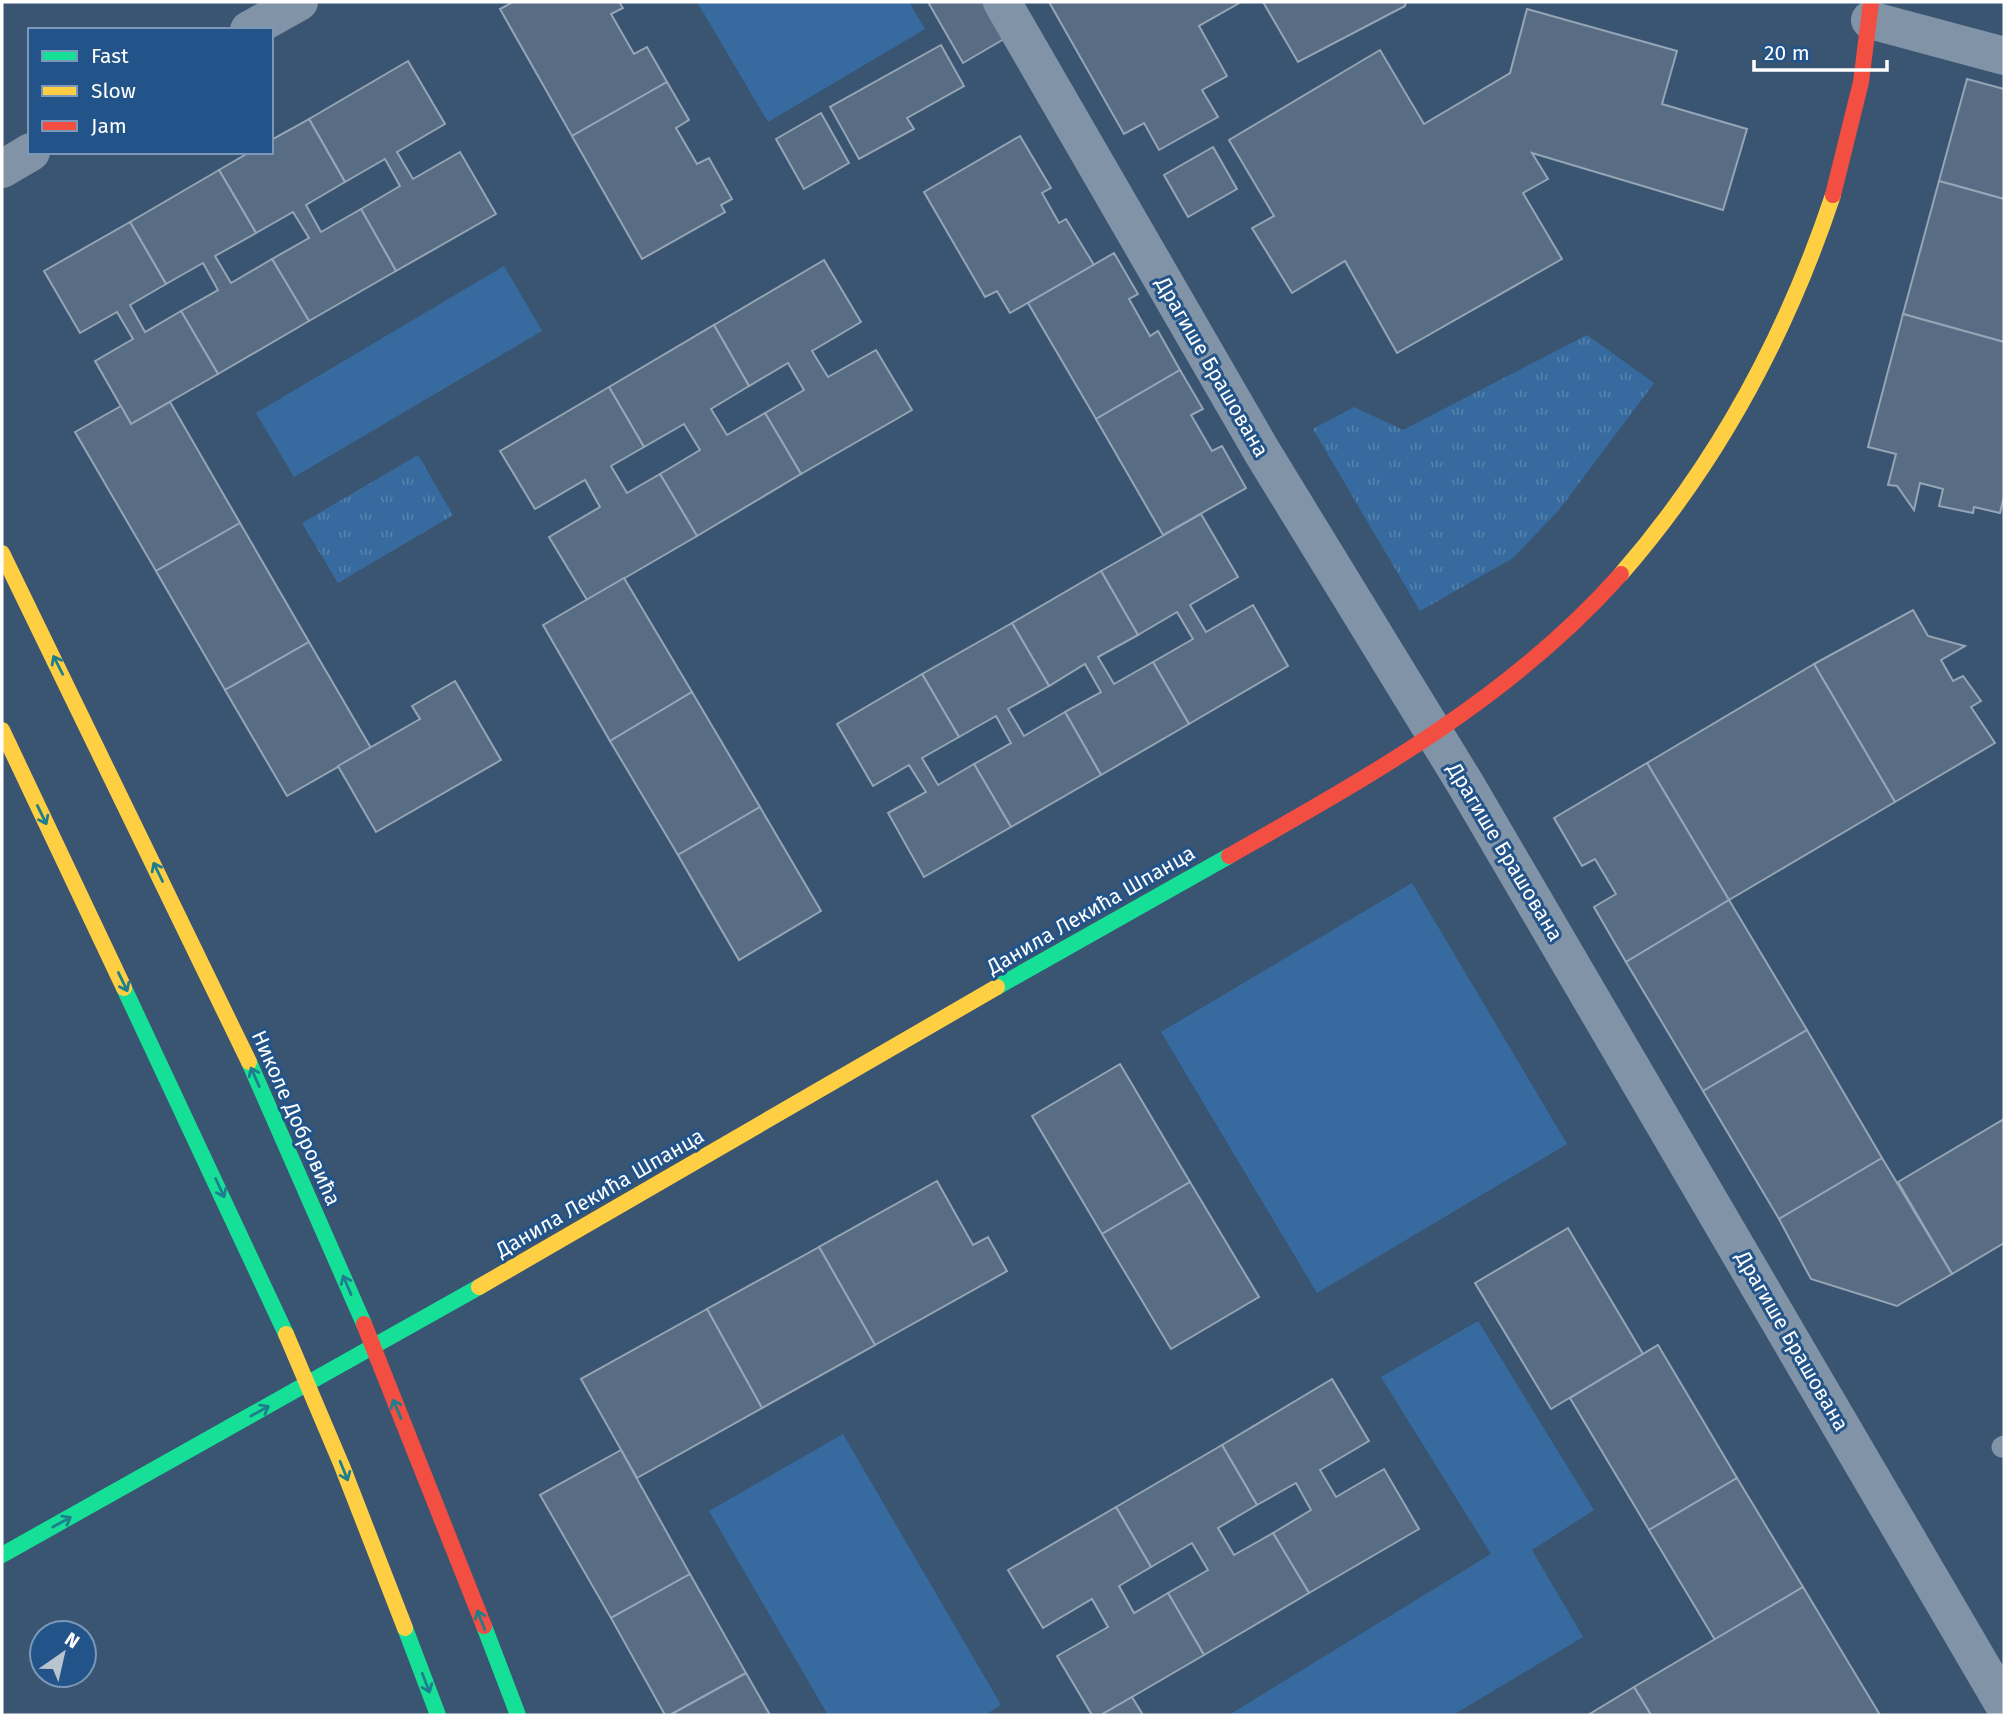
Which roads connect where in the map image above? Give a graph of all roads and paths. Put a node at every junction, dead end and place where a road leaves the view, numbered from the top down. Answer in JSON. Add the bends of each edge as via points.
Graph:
{"nodes":[{"id":1,"x":299,"y":2,"type":"edge"},
{"id":2,"x":1002,"y":2,"type":"edge"},
{"id":3,"x":1871,"y":11,"type":"edge"},
{"id":4,"x":253,"y":28,"type":"edge"},
{"id":5,"x":2004,"y":56,"type":"edge"},
{"id":6,"x":28,"y":154,"type":"edge"},
{"id":7,"x":2,"y":169,"type":"edge"},
{"id":8,"x":2,"y":553,"type":"edge"},
{"id":9,"x":2,"y":730,"type":"edge"},
{"id":10,"x":1434,"y":734,"type":"junction"},
{"id":11,"x":374,"y":1348,"type":"junction"},
{"id":12,"x":307,"y":1386,"type":"junction"},
{"id":13,"x":2,"y":1555,"type":"edge"},
{"id":14,"x":2004,"y":1705,"type":"edge"},
{"id":15,"x":438,"y":1715,"type":"edge"},
{"id":16,"x":518,"y":1715,"type":"edge"}],
"edges":[{"from":1,"to":4,"type":"street"},
{"from":2,"to":10,"type":"street","name":"Драгише Брашована","via":[[1261,450]]},
{"from":3,"to":5,"type":"street"},
{"from":3,"to":10,"type":"street","name":"Данила Лекића Шпанца","via":[[1836,184],[1791,307],[1725,433],[1675,505],[1599,599],[1522,670]]},
{"from":6,"to":7,"type":"street"},
{"from":11,"to":8,"type":"street","name":"Николе Добровића","one_way":true,"via":[[236,1034]]},
{"from":9,"to":12,"type":"street","one_way":true,"via":[[193,1129]]},
{"from":10,"to":11,"type":"street","name":"Данила Лекића Шпанца","via":[[1381,769]]},
{"from":10,"to":14,"type":"street","name":"Драгише Брашована"},
{"from":11,"to":12,"type":"street","name":"Данила Лекића Шпанца"},
{"from":16,"to":11,"type":"street","name":"Николе Добровића","one_way":true},
{"from":13,"to":12,"type":"street","name":"Данила Лекића Шпанца","one_way":true},
{"from":12,"to":15,"type":"street","one_way":true}]}
